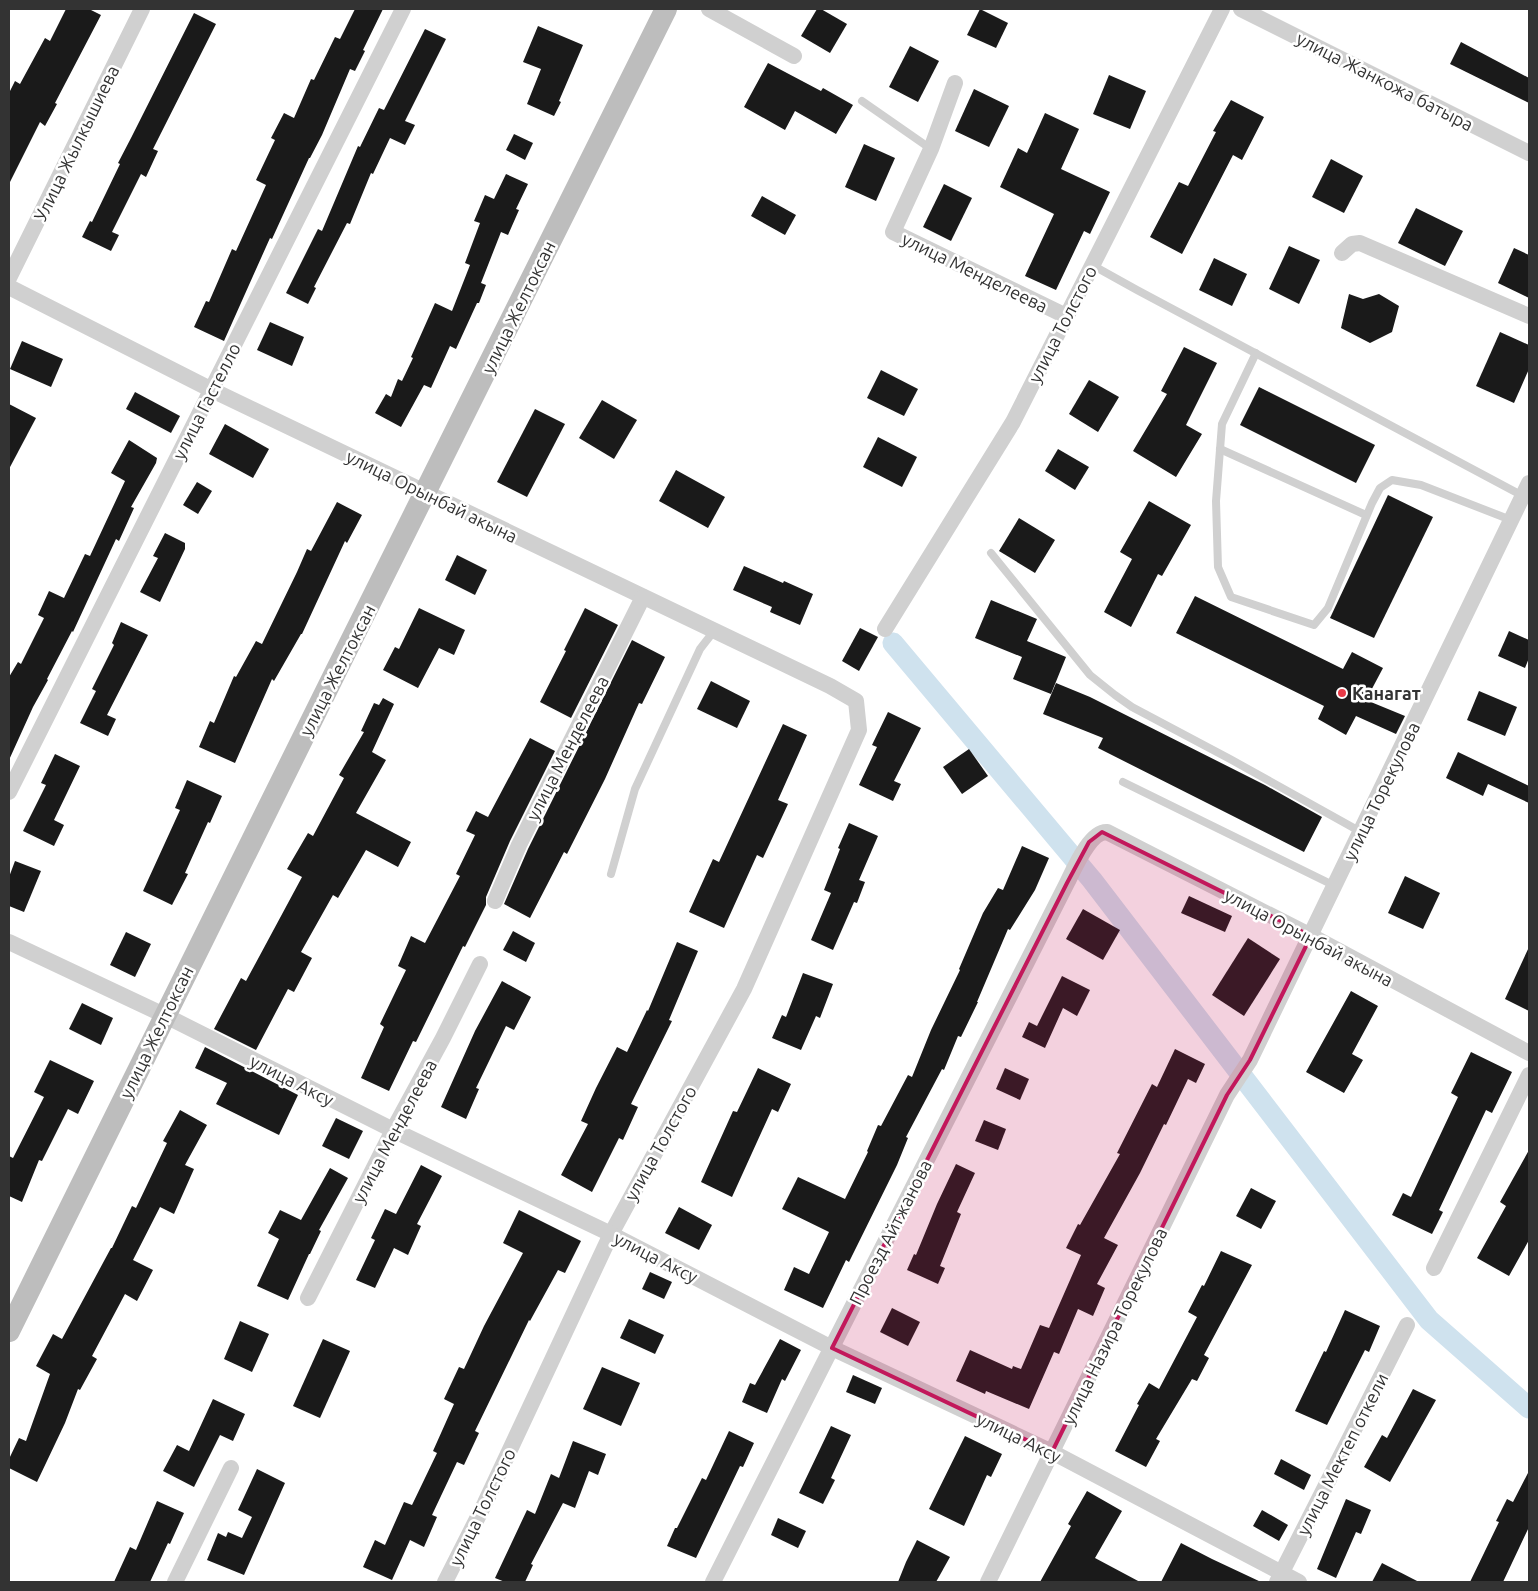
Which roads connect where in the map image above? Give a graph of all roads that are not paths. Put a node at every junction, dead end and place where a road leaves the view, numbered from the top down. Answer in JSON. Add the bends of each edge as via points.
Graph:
{"nodes":[{"id":1,"x":142,"y":9,"type":"edge"},
{"id":2,"x":403,"y":9,"type":"edge"},
{"id":3,"x":666,"y":9,"type":"edge"},
{"id":4,"x":709,"y":9,"type":"edge"},
{"id":5,"x":1222,"y":9,"type":"edge"},
{"id":6,"x":1241,"y":9,"type":"edge"},
{"id":7,"x":794,"y":56,"type":"dead end"},
{"id":8,"x":955,"y":83,"type":"dead end"},
{"id":9,"x":862,"y":101,"type":"dead end"},
{"id":10,"x":931,"y":149,"type":"junction"},
{"id":11,"x":1529,"y":153,"type":"edge"},
{"id":12,"x":1342,"y":253,"type":"dead end"},
{"id":13,"x":1092,"y":265,"type":"junction"},
{"id":14,"x":9,"y":278,"type":"edge"},
{"id":15,"x":9,"y":287,"type":"edge"},
{"id":16,"x":1066,"y":316,"type":"junction"},
{"id":17,"x":1529,"y":316,"type":"edge"},
{"id":18,"x":1256,"y":353,"type":"junction"},
{"id":19,"x":212,"y":390,"type":"junction"},
{"id":20,"x":1220,"y":449,"type":"junction"},
{"id":21,"x":1526,"y":489,"type":"edge"},
{"id":22,"x":426,"y":493,"type":"junction"},
{"id":23,"x":1366,"y":515,"type":"junction"},
{"id":24,"x":1511,"y":520,"type":"junction"},
{"id":25,"x":991,"y":553,"type":"dead end"},
{"id":26,"x":643,"y":597,"type":"junction"},
{"id":27,"x":885,"y":629,"type":"dead end"},
{"id":28,"x":714,"y":631,"type":"junction"},
{"id":29,"x":856,"y":701,"type":"joint"},
{"id":30,"x":1123,"y":782,"type":"dead end"},
{"id":31,"x":9,"y":792,"type":"edge"},
{"id":32,"x":1361,"y":832,"type":"junction"},
{"id":33,"x":1090,"y":842,"type":"joint"},
{"id":34,"x":611,"y":874,"type":"dead end"},
{"id":35,"x":1335,"y":886,"type":"junction"},
{"id":36,"x":494,"y":901,"type":"dead end"},
{"id":37,"x":1310,"y":936,"type":"junction"},
{"id":38,"x":9,"y":942,"type":"edge"},
{"id":39,"x":480,"y":964,"type":"dead end"},
{"id":40,"x":164,"y":1015,"type":"junction"},
{"id":41,"x":1529,"y":1052,"type":"edge"},
{"id":42,"x":1529,"y":1075,"type":"edge"},
{"id":43,"x":1227,"y":1096,"type":"joint"},
{"id":44,"x":393,"y":1130,"type":"junction"},
{"id":45,"x":611,"y":1234,"type":"junction"},
{"id":46,"x":1434,"y":1268,"type":"dead end"},
{"id":47,"x":308,"y":1298,"type":"dead end"},
{"id":48,"x":1407,"y":1325,"type":"dead end"},
{"id":49,"x":9,"y":1331,"type":"edge"},
{"id":50,"x":832,"y":1348,"type":"junction"},
{"id":51,"x":1052,"y":1452,"type":"junction"},
{"id":52,"x":231,"y":1468,"type":"dead end"},
{"id":53,"x":1279,"y":1578,"type":"edge"},
{"id":54,"x":175,"y":1582,"type":"edge"},
{"id":55,"x":445,"y":1582,"type":"edge"},
{"id":56,"x":713,"y":1582,"type":"edge"},
{"id":57,"x":988,"y":1582,"type":"edge"},
{"id":58,"x":1299,"y":1582,"type":"edge"}],
"edges":[{"from":1,"to":14,"type":"street","name":"Улица Жылкышиева"},
{"from":2,"to":19,"type":"street","name":"улица Гастелло"},
{"from":3,"to":22,"type":"main road","name":"улица Желтоксан"},
{"from":4,"to":7,"type":"street"},
{"from":5,"to":13,"type":"street","name":"улица Толстого"},
{"from":6,"to":11,"type":"street","name":"улица Жанкожа батыра"},
{"from":8,"to":10,"type":"street","name":"улица Менделеева"},
{"from":9,"to":10,"type":"lane"},
{"from":10,"to":16,"type":"street","name":"улица Менделеева","via":[[893,232]]},
{"from":12,"to":17,"type":"street","via":[[1352,244],[1360,243]]},
{"from":13,"to":16,"type":"street","name":"улица Толстого"},
{"from":13,"to":18,"type":"lane"},
{"from":15,"to":19,"type":"street","name":"улица Орынбай акына"},
{"from":16,"to":27,"type":"street","name":"улица Толстого","via":[[1013,422]]},
{"from":18,"to":20,"type":"lane","via":[[1222,424]]},
{"from":18,"to":21,"type":"lane"},
{"from":19,"to":22,"type":"street","name":"улица Орынбай акына"},
{"from":19,"to":31,"type":"street","name":"улица Гастелло"},
{"from":20,"to":23,"type":"lane"},
{"from":20,"to":23,"type":"lane","via":[[1216,500],[1218,567],[1231,597],[1314,625],[1328,608]]},
{"from":21,"to":24,"type":"street","name":"улица Торекулова"},
{"from":22,"to":26,"type":"street","name":"улица Орынбай акына"},
{"from":22,"to":40,"type":"main road","name":"улица Желтоксан"},
{"from":23,"to":24,"type":"lane","via":[[1380,488],[1392,480],[1421,485]]},
{"from":24,"to":32,"type":"street","name":"улица Торекулова"},
{"from":25,"to":32,"type":"lane","via":[[1090,675],[1115,695]]},
{"from":26,"to":28,"type":"street","name":"улица Орынбай акына"},
{"from":26,"to":36,"type":"street","name":"улица Менделеева"},
{"from":28,"to":29,"type":"street","name":"улица Орынбай акына"},
{"from":28,"to":34,"type":"lane","via":[[700,649],[635,789]]},
{"from":29,"to":45,"type":"street","name":"улица Толстого","via":[[859,730],[744,989]]},
{"from":30,"to":35,"type":"lane"},
{"from":32,"to":35,"type":"street","name":"улица Торекулова"},
{"from":33,"to":37,"type":"street","name":"улица Орынбай акына","via":[[1098,834],[1107,832]]},
{"from":33,"to":50,"type":"street","name":"Проезд Айтжанова"},
{"from":35,"to":37,"type":"street","name":"улица Торекулова"},
{"from":37,"to":41,"type":"street","name":"улица Орынбай акына"},
{"from":37,"to":43,"type":"street","name":"улица Торекулова","via":[[1250,1060]]},
{"from":38,"to":40,"type":"street","name":"улица Аксу"},
{"from":39,"to":44,"type":"street","name":"улица Менделеева"},
{"from":40,"to":44,"type":"street","name":"улица Аксу"},
{"from":40,"to":49,"type":"main road","name":"улица Желтоксан"},
{"from":42,"to":46,"type":"street"},
{"from":43,"to":51,"type":"street","name":"улица Назира Торекулова"},
{"from":44,"to":45,"type":"street","name":"улица Аксу"},
{"from":44,"to":47,"type":"street","name":"улица Менделеева"},
{"from":45,"to":50,"type":"street","name":"улица Аксу"},
{"from":45,"to":55,"type":"street","name":"улица Толстого"},
{"from":48,"to":53,"type":"street","name":"улица Мектеп откели"},
{"from":50,"to":51,"type":"street","name":"улица Аксу"},
{"from":50,"to":56,"type":"street","name":"Проезд Айтжанова"},
{"from":51,"to":53,"type":"street","name":"улица Аксу"},
{"from":51,"to":57,"type":"street","name":"улица Назира Торекулова"},
{"from":52,"to":54,"type":"street"},
{"from":53,"to":58,"type":"street","name":"улица Аксу"}]}
